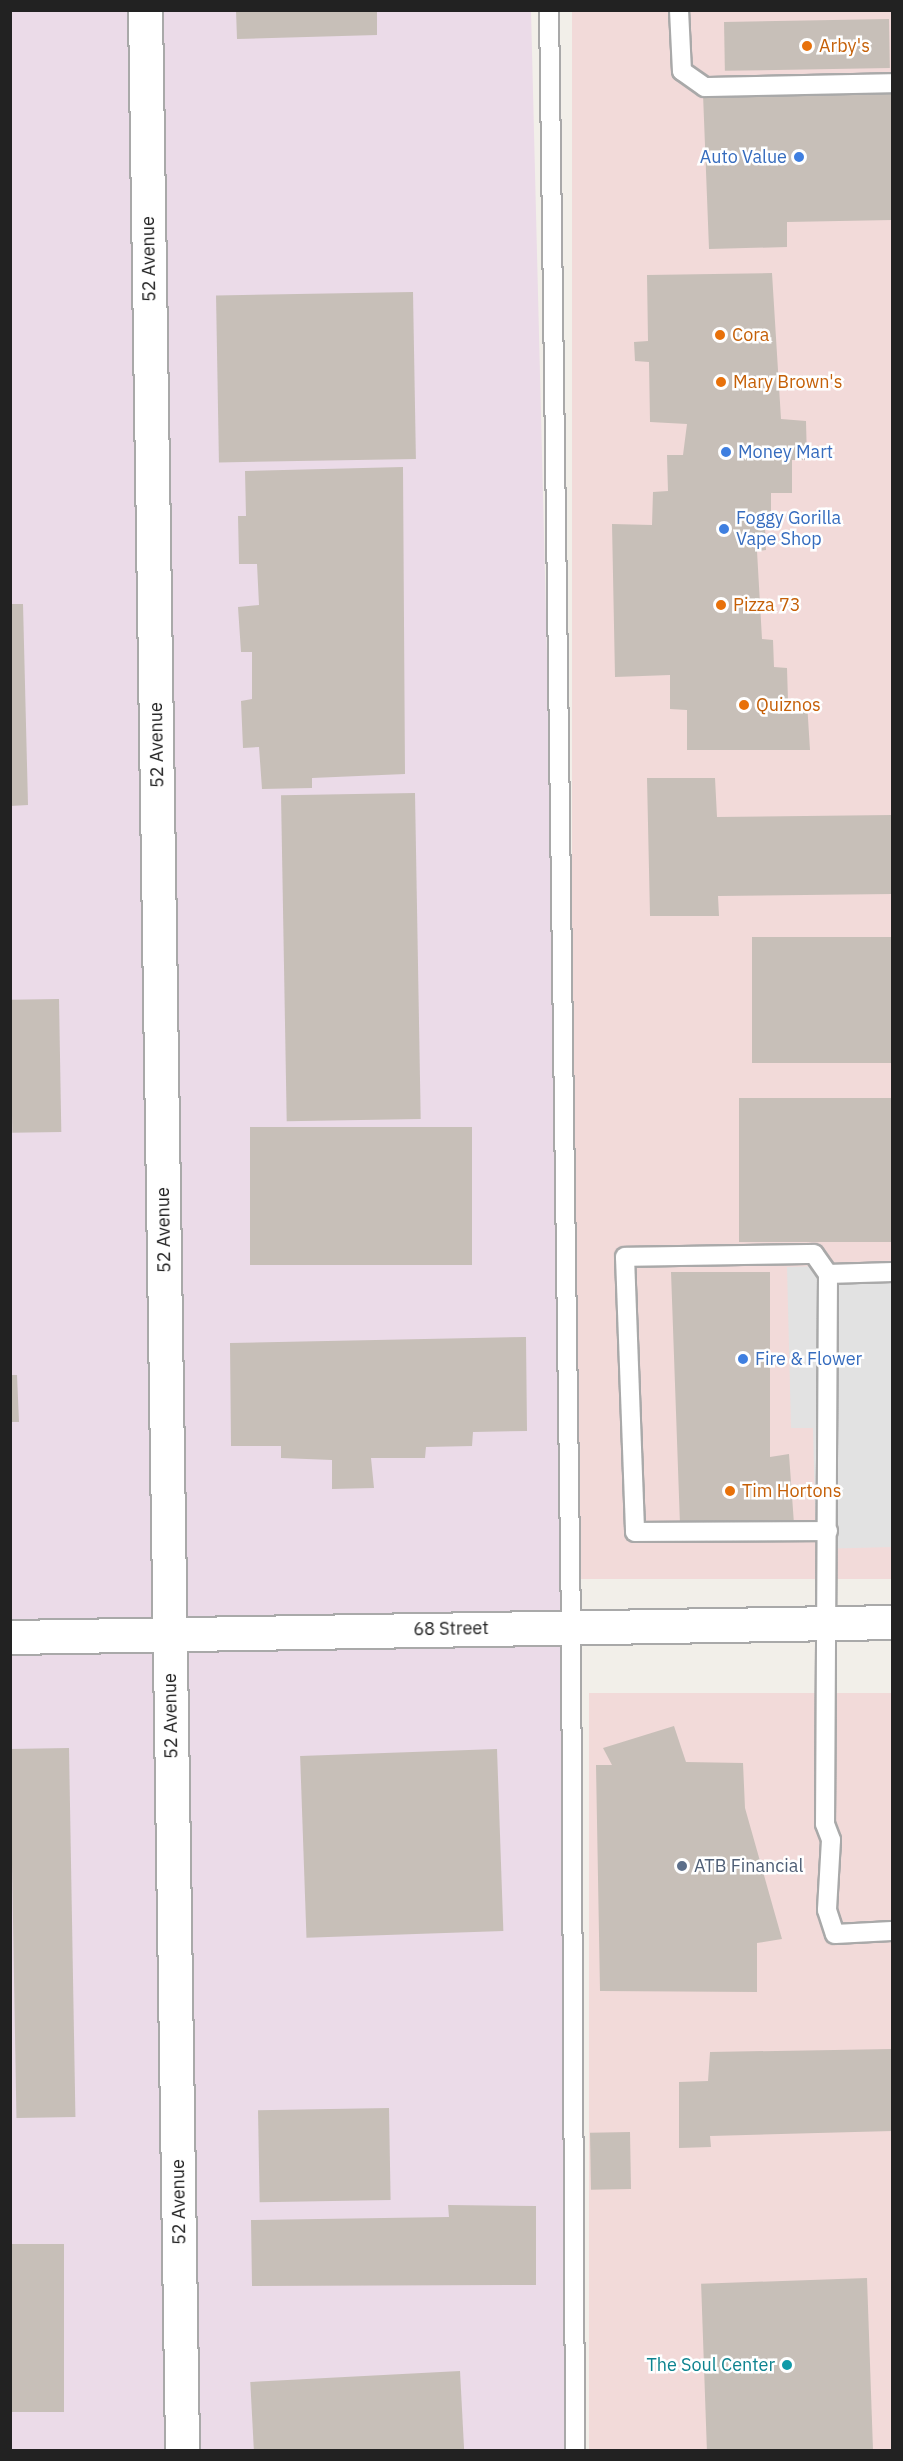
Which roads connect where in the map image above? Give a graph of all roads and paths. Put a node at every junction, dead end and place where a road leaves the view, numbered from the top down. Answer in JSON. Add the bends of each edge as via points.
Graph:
{"nodes":[{"id":1,"x":146,"y":10,"type":"edge"},
{"id":2,"x":549,"y":10,"type":"edge"},
{"id":3,"x":679,"y":10,"type":"edge"},
{"id":4,"x":892,"y":83,"type":"edge"},
{"id":5,"x":892,"y":1272,"type":"edge"},
{"id":6,"x":828,"y":1274,"type":"junction"},
{"id":7,"x":828,"y":1531,"type":"junction"},
{"id":8,"x":892,"y":1622,"type":"edge"},
{"id":9,"x":828,"y":1624,"type":"junction"},
{"id":10,"x":571,"y":1626,"type":"junction"},
{"id":11,"x":170,"y":1634,"type":"junction"},
{"id":12,"x":10,"y":1637,"type":"edge"},
{"id":13,"x":892,"y":1931,"type":"edge"},
{"id":14,"x":182,"y":2451,"type":"edge"},
{"id":15,"x":575,"y":2451,"type":"edge"}],
"edges":[{"from":1,"to":11,"type":"street","name":"52 Avenue"},
{"from":2,"to":10,"type":"lane"},
{"from":3,"to":4,"type":"lane","via":[[682,71],[705,87]]},
{"from":5,"to":6,"type":"lane"},
{"from":6,"to":7,"type":"lane"},
{"from":6,"to":7,"type":"lane","via":[[814,1254],[625,1257],[635,1532]]},
{"from":7,"to":9,"type":"lane"},
{"from":8,"to":9,"type":"street","name":"68 Street"},
{"from":9,"to":10,"type":"street","name":"68 Street"},
{"from":9,"to":13,"type":"lane","via":[[825,1824],[831,1840],[827,1910],[835,1934]]},
{"from":10,"to":11,"type":"street","name":"68 Street"},
{"from":10,"to":15,"type":"lane"},
{"from":11,"to":12,"type":"street","name":"68 Street"},
{"from":11,"to":14,"type":"street","name":"52 Avenue"}]}
